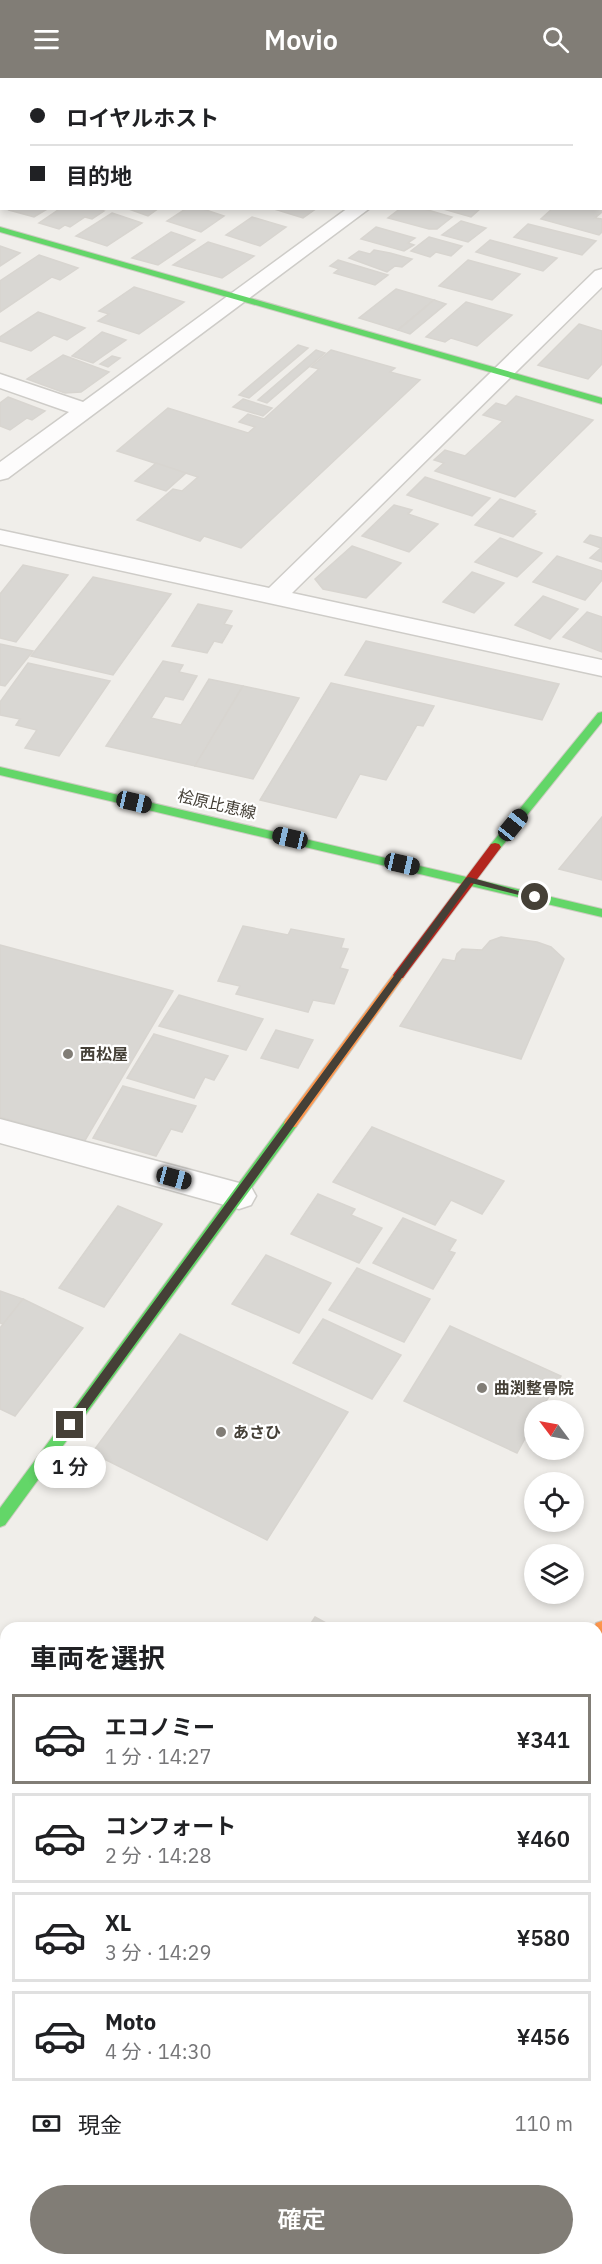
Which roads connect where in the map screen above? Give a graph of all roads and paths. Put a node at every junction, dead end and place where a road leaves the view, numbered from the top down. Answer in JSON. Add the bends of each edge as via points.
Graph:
{"nodes":[{"id":1,"x":358,"y":210,"type":"edge"},
{"id":2,"x":0,"y":229,"type":"edge"},
{"id":3,"x":602,"y":275,"type":"edge"},
{"id":4,"x":240,"y":297,"type":"junction"},
{"id":5,"x":501,"y":372,"type":"junction"},
{"id":6,"x":0,"y":381,"type":"edge"},
{"id":7,"x":602,"y":401,"type":"edge"},
{"id":8,"x":85,"y":410,"type":"junction"},
{"id":9,"x":0,"y":473,"type":"edge"},
{"id":10,"x":0,"y":537,"type":"edge"},
{"id":11,"x":274,"y":597,"type":"junction"},
{"id":12,"x":602,"y":668,"type":"edge"},
{"id":13,"x":602,"y":715,"type":"edge"},
{"id":14,"x":0,"y":771,"type":"edge"},
{"id":15,"x":469,"y":880,"type":"junction"},
{"id":16,"x":602,"y":914,"type":"edge"},
{"id":17,"x":0,"y":1131,"type":"edge"},
{"id":18,"x":239,"y":1196,"type":"junction"},
{"id":19,"x":0,"y":1520,"type":"edge"}],
"edges":[{"from":1,"to":4,"type":"street"},
{"from":2,"to":4,"type":"street"},
{"from":3,"to":5,"type":"street"},
{"from":4,"to":5,"type":"street"},
{"from":4,"to":8,"type":"street"},
{"from":5,"to":7,"type":"street"},
{"from":5,"to":11,"type":"street"},
{"from":6,"to":8,"type":"street"},
{"from":8,"to":9,"type":"street"},
{"from":10,"to":11,"type":"street"},
{"from":11,"to":12,"type":"street"},
{"from":13,"to":15,"type":"street"},
{"from":14,"to":15,"type":"street","name":"桧原比恵線"},
{"from":15,"to":16,"type":"street","name":"桧原比恵線"},
{"from":15,"to":18,"type":"street"},
{"from":17,"to":18,"type":"street"},
{"from":18,"to":19,"type":"street"}]}
